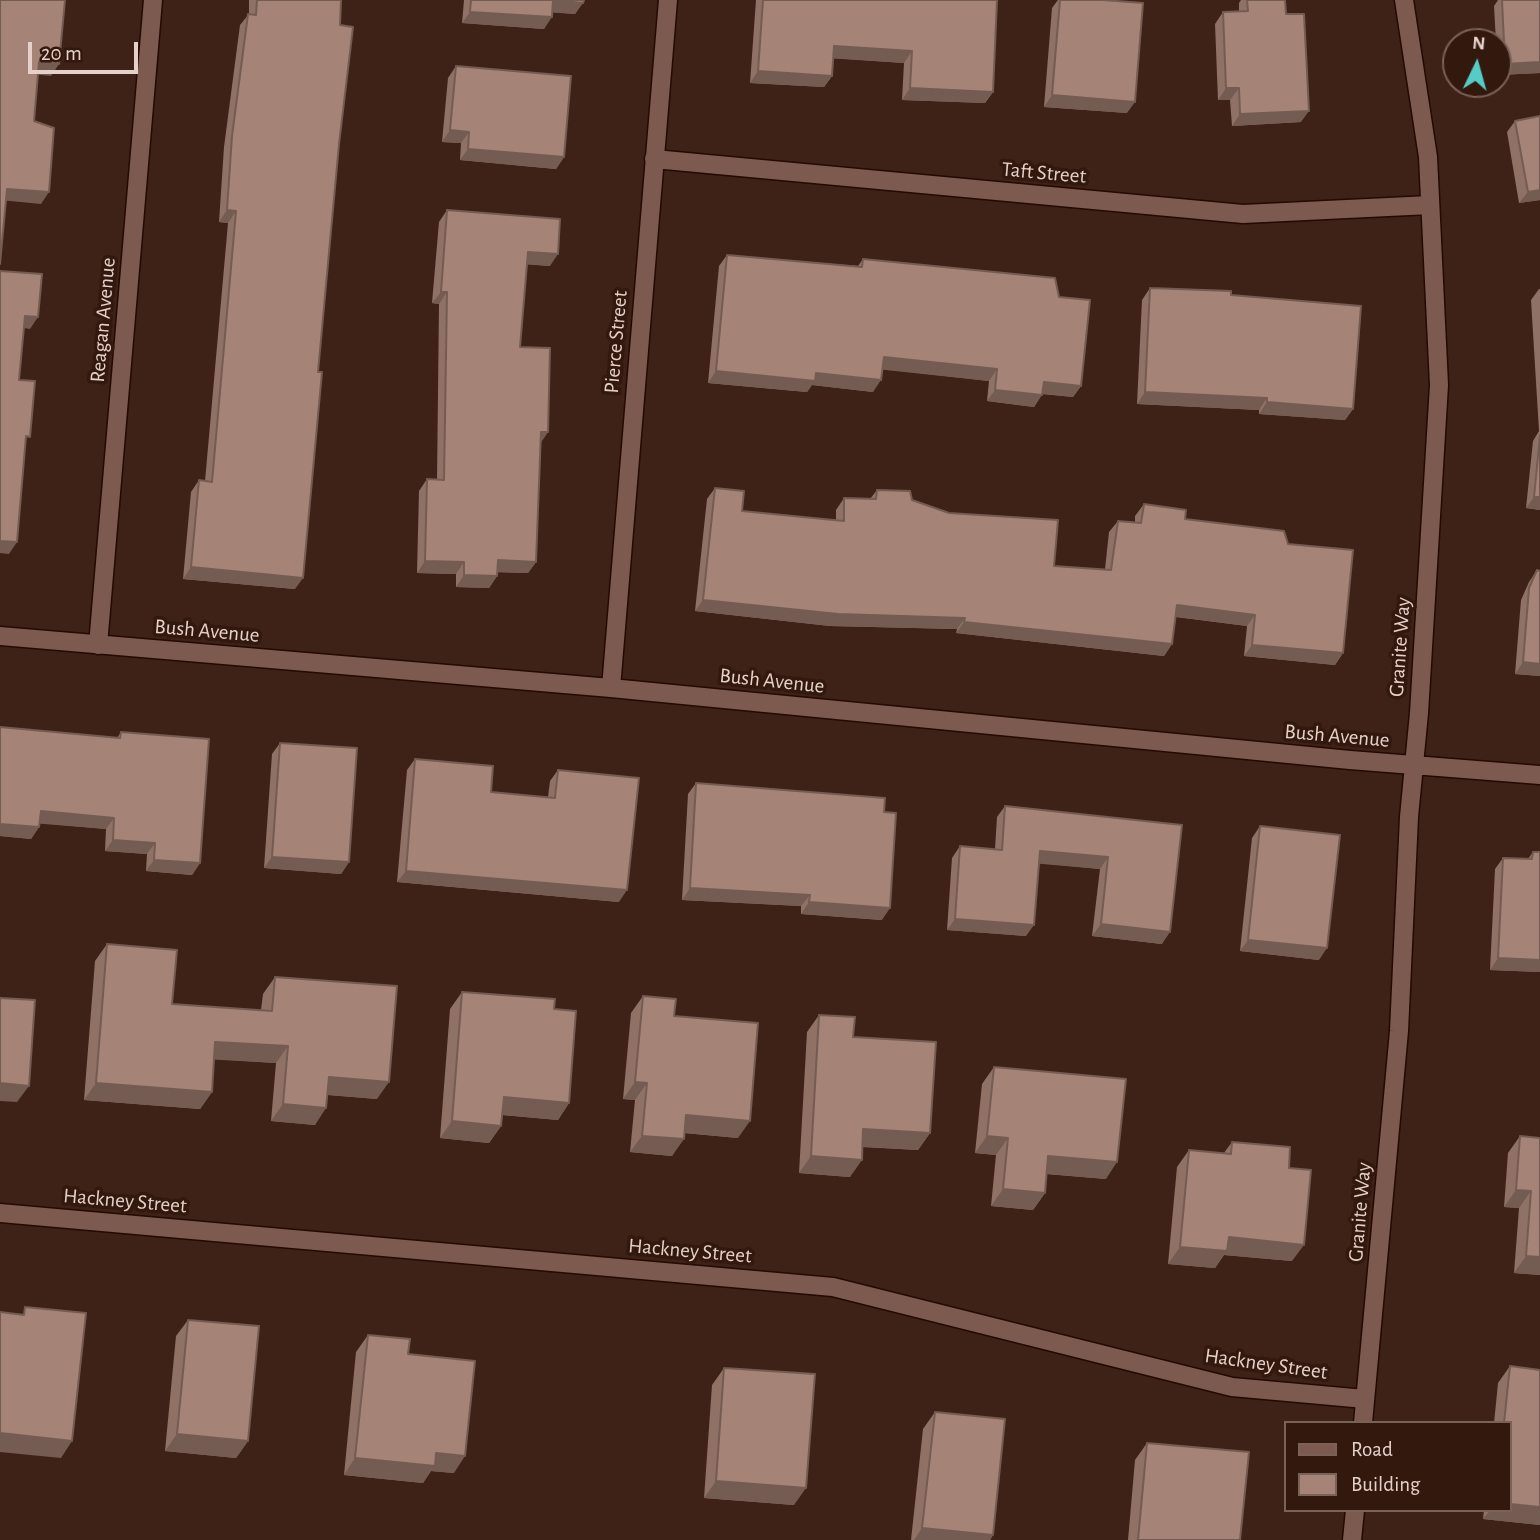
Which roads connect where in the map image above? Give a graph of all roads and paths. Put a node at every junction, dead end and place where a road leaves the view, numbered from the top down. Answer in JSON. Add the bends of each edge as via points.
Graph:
{"nodes":[{"id":1,"x":153,"y":0,"type":"edge"},
{"id":2,"x":668,"y":0,"type":"edge"},
{"id":3,"x":1404,"y":0,"type":"edge"},
{"id":4,"x":654,"y":159,"type":"junction"},
{"id":5,"x":1430,"y":205,"type":"junction"},
{"id":6,"x":0,"y":636,"type":"edge"},
{"id":7,"x":98,"y":645,"type":"junction"},
{"id":8,"x":611,"y":688,"type":"junction"},
{"id":9,"x":1413,"y":765,"type":"junction"},
{"id":10,"x":1540,"y":775,"type":"edge"},
{"id":11,"x":0,"y":1213,"type":"edge"},
{"id":12,"x":1365,"y":1399,"type":"junction"},
{"id":13,"x":1363,"y":1421,"type":"edge"},
{"id":14,"x":1355,"y":1512,"type":"edge"},
{"id":15,"x":1352,"y":1540,"type":"edge"}],
"edges":[{"from":1,"to":7,"type":"street","name":"Reagan Avenue"},
{"from":2,"to":4,"type":"street","name":"Pierce Street"},
{"from":3,"to":5,"type":"street","name":"Granite Way","via":[[1428,158]]},
{"from":4,"to":5,"type":"street","name":"Taft Street","via":[[1243,214]]},
{"from":4,"to":8,"type":"street","name":"Pierce Street"},
{"from":5,"to":9,"type":"street","name":"Granite Way","via":[[1439,385]]},
{"from":6,"to":7,"type":"street","name":"Bush Avenue"},
{"from":7,"to":8,"type":"street","name":"Bush Avenue"},
{"from":8,"to":9,"type":"street","name":"Bush Avenue"},
{"from":9,"to":10,"type":"street","name":"Bush Avenue"},
{"from":9,"to":12,"type":"street","name":"Granite Way","via":[[1399,1031]]},
{"from":11,"to":12,"type":"street","name":"Hackney Street","via":[[833,1287],[1232,1387]]},
{"from":12,"to":13,"type":"street","name":"Granite Way"},
{"from":14,"to":15,"type":"street"}]}
